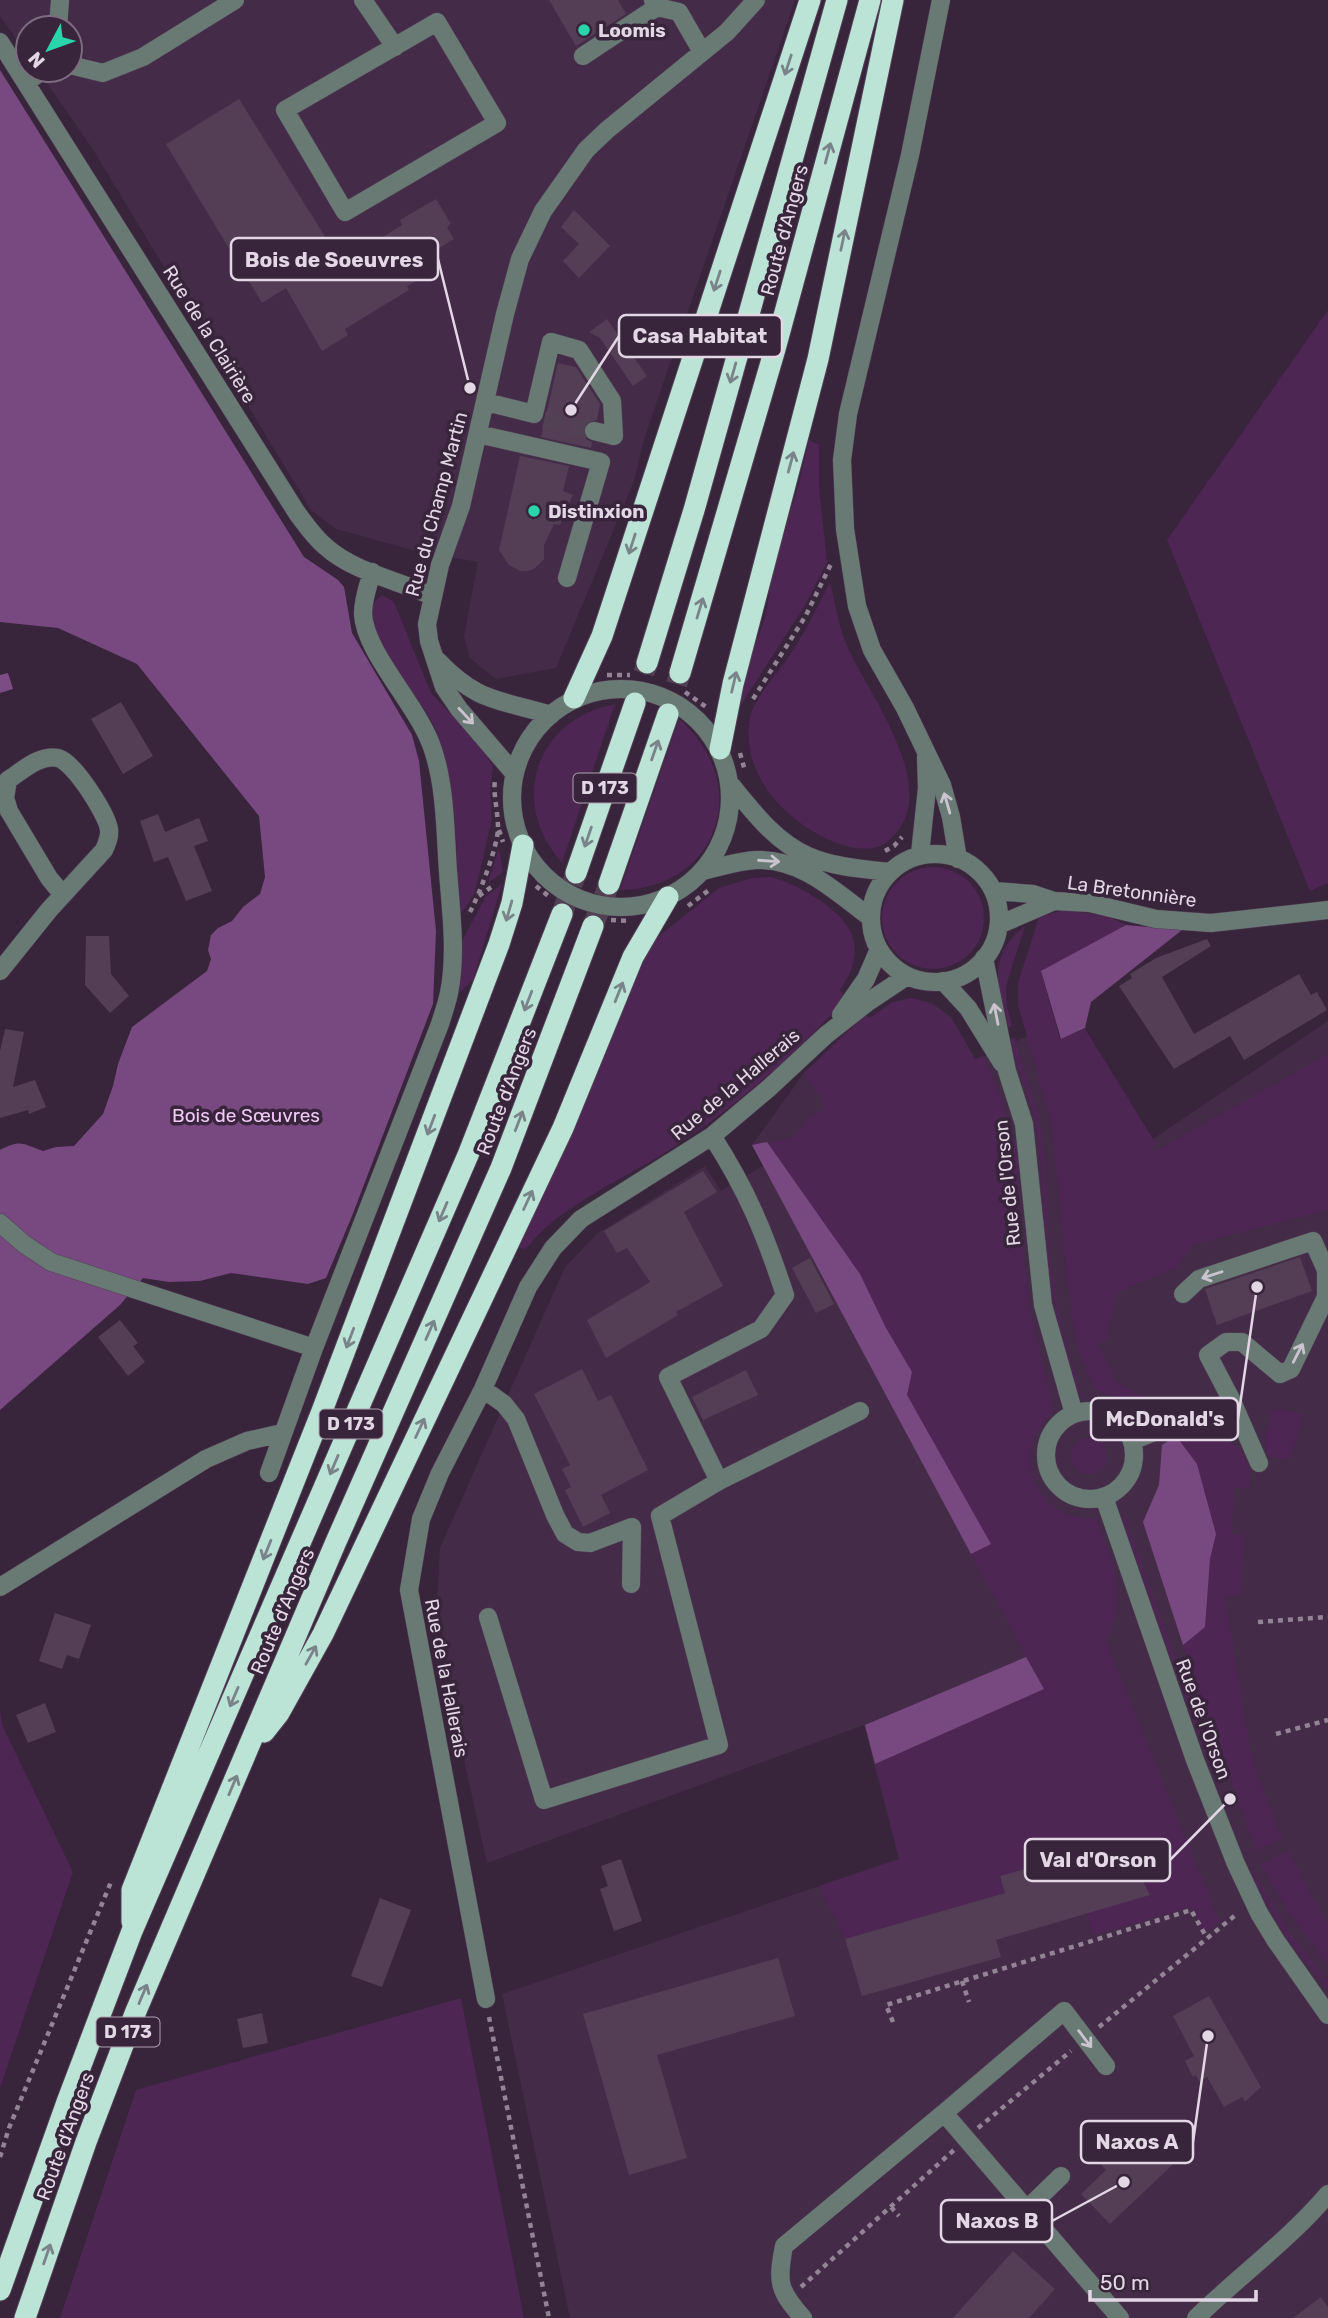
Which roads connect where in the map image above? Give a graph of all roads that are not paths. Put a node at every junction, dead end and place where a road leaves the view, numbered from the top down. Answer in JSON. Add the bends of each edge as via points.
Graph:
{"nodes":[{"id":1,"x":236,"y":0,"type":"edge"},
{"id":2,"x":363,"y":0,"type":"edge"},
{"id":3,"x":756,"y":0,"type":"edge"},
{"id":4,"x":810,"y":0,"type":"edge"},
{"id":5,"x":837,"y":0,"type":"edge"},
{"id":6,"x":870,"y":0,"type":"edge"},
{"id":7,"x":893,"y":0,"type":"edge"},
{"id":8,"x":941,"y":0,"type":"edge"},
{"id":9,"x":655,"y":4,"type":"edge"},
{"id":10,"x":0,"y":42,"type":"edge"},
{"id":11,"x":395,"y":47,"type":"junction"},
{"id":12,"x":702,"y":52,"type":"junction"},
{"id":13,"x":583,"y":56,"type":"dead end"},
{"id":14,"x":14,"y":63,"type":"edge"},
{"id":15,"x":84,"y":68,"type":"edge"},
{"id":16,"x":28,"y":84,"type":"edge"},
{"id":17,"x":485,"y":402,"type":"junction"},
{"id":18,"x":594,"y":431,"type":"tunnel mouth"},
{"id":19,"x":478,"y":434,"type":"junction"},
{"id":20,"x":372,"y":572,"type":"junction"},
{"id":21,"x":567,"y":578,"type":"dead end"},
{"id":22,"x":432,"y":596,"type":"junction"},
{"id":23,"x":434,"y":657,"type":"junction"},
{"id":24,"x":647,"y":663,"type":"tunnel mouth"},
{"id":25,"x":680,"y":673,"type":"tunnel mouth"},
{"id":26,"x":574,"y":698,"type":"junction"},
{"id":27,"x":635,"y":703,"type":"tunnel mouth"},
{"id":28,"x":667,"y":714,"type":"tunnel mouth"},
{"id":29,"x":551,"y":715,"type":"junction"},
{"id":30,"x":720,"y":749,"type":"junction"},
{"id":31,"x":926,"y":750,"type":"junction"},
{"id":32,"x":513,"y":772,"type":"junction"},
{"id":33,"x":732,"y":786,"type":"junction"},
{"id":34,"x":523,"y":845,"type":"junction"},
{"id":35,"x":920,"y":854,"type":"junction"},
{"id":36,"x":958,"y":859,"type":"junction"},
{"id":37,"x":702,"y":871,"type":"junction"},
{"id":38,"x":889,"y":872,"type":"junction"},
{"id":39,"x":576,"y":873,"type":"tunnel mouth"},
{"id":40,"x":609,"y":884,"type":"tunnel mouth"},
{"id":41,"x":994,"y":891,"type":"junction"},
{"id":42,"x":63,"y":895,"type":"junction"},
{"id":43,"x":668,"y":897,"type":"junction"},
{"id":44,"x":1054,"y":901,"type":"junction"},
{"id":45,"x":1328,"y":911,"type":"edge"},
{"id":46,"x":562,"y":914,"type":"tunnel mouth"},
{"id":47,"x":871,"y":918,"type":"junction"},
{"id":48,"x":1001,"y":924,"type":"junction"},
{"id":49,"x":593,"y":926,"type":"tunnel mouth"},
{"id":50,"x":880,"y":949,"type":"junction"},
{"id":51,"x":984,"y":958,"type":"junction"},
{"id":52,"x":0,"y":971,"type":"edge"},
{"id":53,"x":907,"y":976,"type":"junction"},
{"id":54,"x":943,"y":981,"type":"junction"},
{"id":55,"x":826,"y":1035,"type":"junction"},
{"id":56,"x":1007,"y":1072,"type":"junction"},
{"id":57,"x":712,"y":1136,"type":"junction"},
{"id":58,"x":0,"y":1223,"type":"edge"},
{"id":59,"x":1183,"y":1294,"type":"dead end"},
{"id":60,"x":314,"y":1348,"type":"junction"},
{"id":61,"x":483,"y":1389,"type":"junction"},
{"id":62,"x":1232,"y":1401,"type":"junction"},
{"id":63,"x":860,"y":1411,"type":"dead end"},
{"id":64,"x":1074,"y":1414,"type":"junction"},
{"id":65,"x":282,"y":1433,"type":"junction"},
{"id":66,"x":1132,"y":1441,"type":"junction"},
{"id":67,"x":1259,"y":1464,"type":"dead end"},
{"id":68,"x":269,"y":1473,"type":"dead end"},
{"id":69,"x":719,"y":1481,"type":"junction"},
{"id":70,"x":1104,"y":1497,"type":"junction"},
{"id":71,"x":631,"y":1584,"type":"dead end"},
{"id":72,"x":0,"y":1587,"type":"edge"},
{"id":73,"x":488,"y":1616,"type":"dead end"},
{"id":74,"x":247,"y":1752,"type":"junction"},
{"id":75,"x":132,"y":1931,"type":"junction"},
{"id":76,"x":1305,"y":1982,"type":"junction"},
{"id":77,"x":1328,"y":1997,"type":"edge"},
{"id":78,"x":486,"y":1999,"type":"road end"},
{"id":79,"x":1328,"y":2015,"type":"edge"},
{"id":80,"x":1106,"y":2066,"type":"dead end"},
{"id":81,"x":944,"y":2113,"type":"junction"},
{"id":82,"x":1061,"y":2176,"type":"dead end"},
{"id":83,"x":1328,"y":2194,"type":"edge"},
{"id":84,"x":1026,"y":2210,"type":"junction"},
{"id":85,"x":1328,"y":2210,"type":"edge"},
{"id":86,"x":1306,"y":2221,"type":"junction"},
{"id":87,"x":0,"y":2290,"type":"edge"},
{"id":88,"x":25,"y":2318,"type":"edge"},
{"id":89,"x":803,"y":2318,"type":"edge"},
{"id":90,"x":1120,"y":2318,"type":"edge"},
{"id":91,"x":1196,"y":2318,"type":"edge"}],
"edges":[{"from":1,"to":15,"type":"street","via":[[143,57],[103,73]]},
{"from":2,"to":11,"type":"street"},
{"from":3,"to":12,"type":"street","name":"Rue du Champ Martin"},
{"from":4,"to":26,"type":"highway","one_way":true,"via":[[602,636]]},
{"from":5,"to":24,"type":"highway","name":"Route d'Angers","one_way":true,"via":[[698,498]]},
{"from":25,"to":6,"type":"highway","name":"Route d'Angers","one_way":true},
{"from":30,"to":7,"type":"highway","one_way":true,"via":[[818,359]]},
{"from":8,"to":31,"type":"street","via":[[907,168],[848,414],[842,460],[845,529],[857,606],[872,650]]},
{"from":9,"to":12,"type":"street","via":[[679,12]]},
{"from":9,"to":13,"type":"street"},
{"from":10,"to":14,"type":"street","name":"Rue de la Clairière"},
{"from":11,"to":11,"type":"street","via":[[285,110],[345,212],[497,123],[437,22]]},
{"from":12,"to":17,"type":"street","name":"Rue du Champ Martin","via":[[593,144],[543,211],[520,259]]},
{"from":16,"to":20,"type":"street","name":"Rue de la Clairière","via":[[297,513],[328,549]]},
{"from":17,"to":18,"type":"street","via":[[539,417],[551,342],[579,350],[612,401],[614,436]]},
{"from":17,"to":19,"type":"street","name":"Rue du Champ Martin"},
{"from":19,"to":21,"type":"street","via":[[601,462]]},
{"from":19,"to":22,"type":"street","name":"Rue du Champ Martin"},
{"from":20,"to":22,"type":"street","name":"Rue de la Clairière"},
{"from":20,"to":60,"type":"street","via":[[364,601],[367,632],[422,723],[438,769],[451,935],[449,993]]},
{"from":22,"to":23,"type":"street","name":"Rue du Champ Martin","via":[[427,624]]},
{"from":23,"to":29,"type":"street","via":[[455,679],[482,696]]},
{"from":23,"to":32,"type":"street","name":"Rue du Champ Martin","one_way":true,"via":[[443,687]]},
{"from":26,"to":29,"type":"street"},
{"from":26,"to":30,"type":"street","via":[[600,691],[657,695],[702,722]]},
{"from":27,"to":39,"type":"highway","number":"D 173","one_way":true},
{"from":40,"to":28,"type":"highway","number":"D 173","one_way":true},
{"from":29,"to":32,"type":"street","via":[[525,744]]},
{"from":30,"to":33,"type":"street"},
{"from":31,"to":35,"type":"street"},
{"from":36,"to":31,"type":"street","one_way":true,"via":[[943,785]]},
{"from":32,"to":34,"type":"street","via":[[511,799]]},
{"from":33,"to":37,"type":"street","via":[[725,832]]},
{"from":33,"to":38,"type":"street","via":[[772,832],[808,856]]},
{"from":34,"to":43,"type":"street","via":[[572,896],[619,907]]},
{"from":34,"to":75,"type":"highway","one_way":true,"via":[[499,944],[322,1411],[132,1890]]},
{"from":35,"to":36,"type":"street"},
{"from":35,"to":38,"type":"street"},
{"from":36,"to":41,"type":"street","via":[[985,877]]},
{"from":37,"to":43,"type":"street"},
{"from":37,"to":47,"type":"street","one_way":true,"via":[[744,862],[780,861],[823,882]]},
{"from":38,"to":47,"type":"street"},
{"from":41,"to":44,"type":"street","name":"La Bretonnière"},
{"from":41,"to":48,"type":"street"},
{"from":42,"to":42,"type":"street","via":[[104,850],[109,828],[72,767],[52,758],[39,760],[8,780],[5,799]]},
{"from":42,"to":52,"type":"street"},
{"from":74,"to":43,"type":"highway","one_way":true,"via":[[279,1713],[323,1634],[563,1128],[633,957]]},
{"from":44,"to":45,"type":"street","name":"La Bretonnière","via":[[1156,919],[1211,923]]},
{"from":44,"to":48,"type":"street","name":"La Bretonnière"},
{"from":46,"to":75,"type":"highway","name":"Route d'Angers","number":"D 173","one_way":true,"via":[[468,1155]]},
{"from":47,"to":50,"type":"street"},
{"from":48,"to":51,"type":"street"},
{"from":74,"to":49,"type":"highway","name":"Route d'Angers","number":"D 173","one_way":true,"via":[[501,1168]]},
{"from":50,"to":53,"type":"street"},
{"from":50,"to":55,"type":"street","name":"Rue de la Hallerais","via":[[866,979]]},
{"from":51,"to":54,"type":"street","via":[[958,977]]},
{"from":56,"to":51,"type":"street","name":"Rue de l'Orson","one_way":true},
{"from":53,"to":54,"type":"street"},
{"from":53,"to":55,"type":"street","name":"Rue de la Hallerais"},
{"from":54,"to":56,"type":"street","name":"Rue de l'Orson","via":[[968,1008]]},
{"from":55,"to":57,"type":"street","name":"Rue de la Hallerais"},
{"from":56,"to":64,"type":"street","name":"Rue de l'Orson","via":[[1024,1124],[1043,1306]]},
{"from":57,"to":61,"type":"street","name":"Rue de la Hallerais","via":[[581,1219],[553,1248],[528,1287]]},
{"from":57,"to":69,"type":"street","via":[[740,1180],[785,1295],[761,1329],[668,1377]]},
{"from":58,"to":60,"type":"street","via":[[51,1262]]},
{"from":62,"to":59,"type":"street","one_way":true,"via":[[1208,1355],[1226,1342],[1242,1342],[1280,1374],[1291,1369],[1326,1297],[1326,1270],[1313,1241],[1199,1279]]},
{"from":60,"to":65,"type":"street"},
{"from":61,"to":71,"type":"street","via":[[516,1419],[565,1534],[590,1543],[632,1527]]},
{"from":61,"to":78,"type":"street","name":"Rue de la Hallerais","via":[[421,1519],[409,1590]]},
{"from":62,"to":66,"type":"street"},
{"from":62,"to":67,"type":"street"},
{"from":63,"to":69,"type":"street"},
{"from":64,"to":66,"type":"street","via":[[1108,1415]]},
{"from":64,"to":70,"type":"street","via":[[1049,1437],[1048,1470],[1053,1481],[1071,1495]]},
{"from":65,"to":68,"type":"street"},
{"from":65,"to":72,"type":"street","via":[[247,1441],[206,1459]]},
{"from":66,"to":70,"type":"street","via":[[1130,1475]]},
{"from":69,"to":73,"type":"street","via":[[660,1516],[719,1745],[544,1800]]},
{"from":70,"to":76,"type":"street","name":"Rue de l'Orson","via":[[1236,1864],[1259,1913]]},
{"from":88,"to":74,"type":"highway","name":"Route d'Angers","number":"D 173","one_way":true,"via":[[136,2011]]},
{"from":75,"to":87,"type":"highway","name":"Route d'Angers","number":"D 173"},
{"from":76,"to":77,"type":"street","name":"Rue de l'Orson"},
{"from":76,"to":79,"type":"street","name":"Rue de l'Orson"},
{"from":81,"to":80,"type":"street","one_way":true,"via":[[1064,2011]]},
{"from":81,"to":84,"type":"street"},
{"from":81,"to":89,"type":"street","via":[[784,2246],[778,2276],[787,2300]]},
{"from":82,"to":84,"type":"street"},
{"from":83,"to":86,"type":"street"},
{"from":84,"to":90,"type":"street"},
{"from":85,"to":86,"type":"street"},
{"from":86,"to":91,"type":"street"}]}
